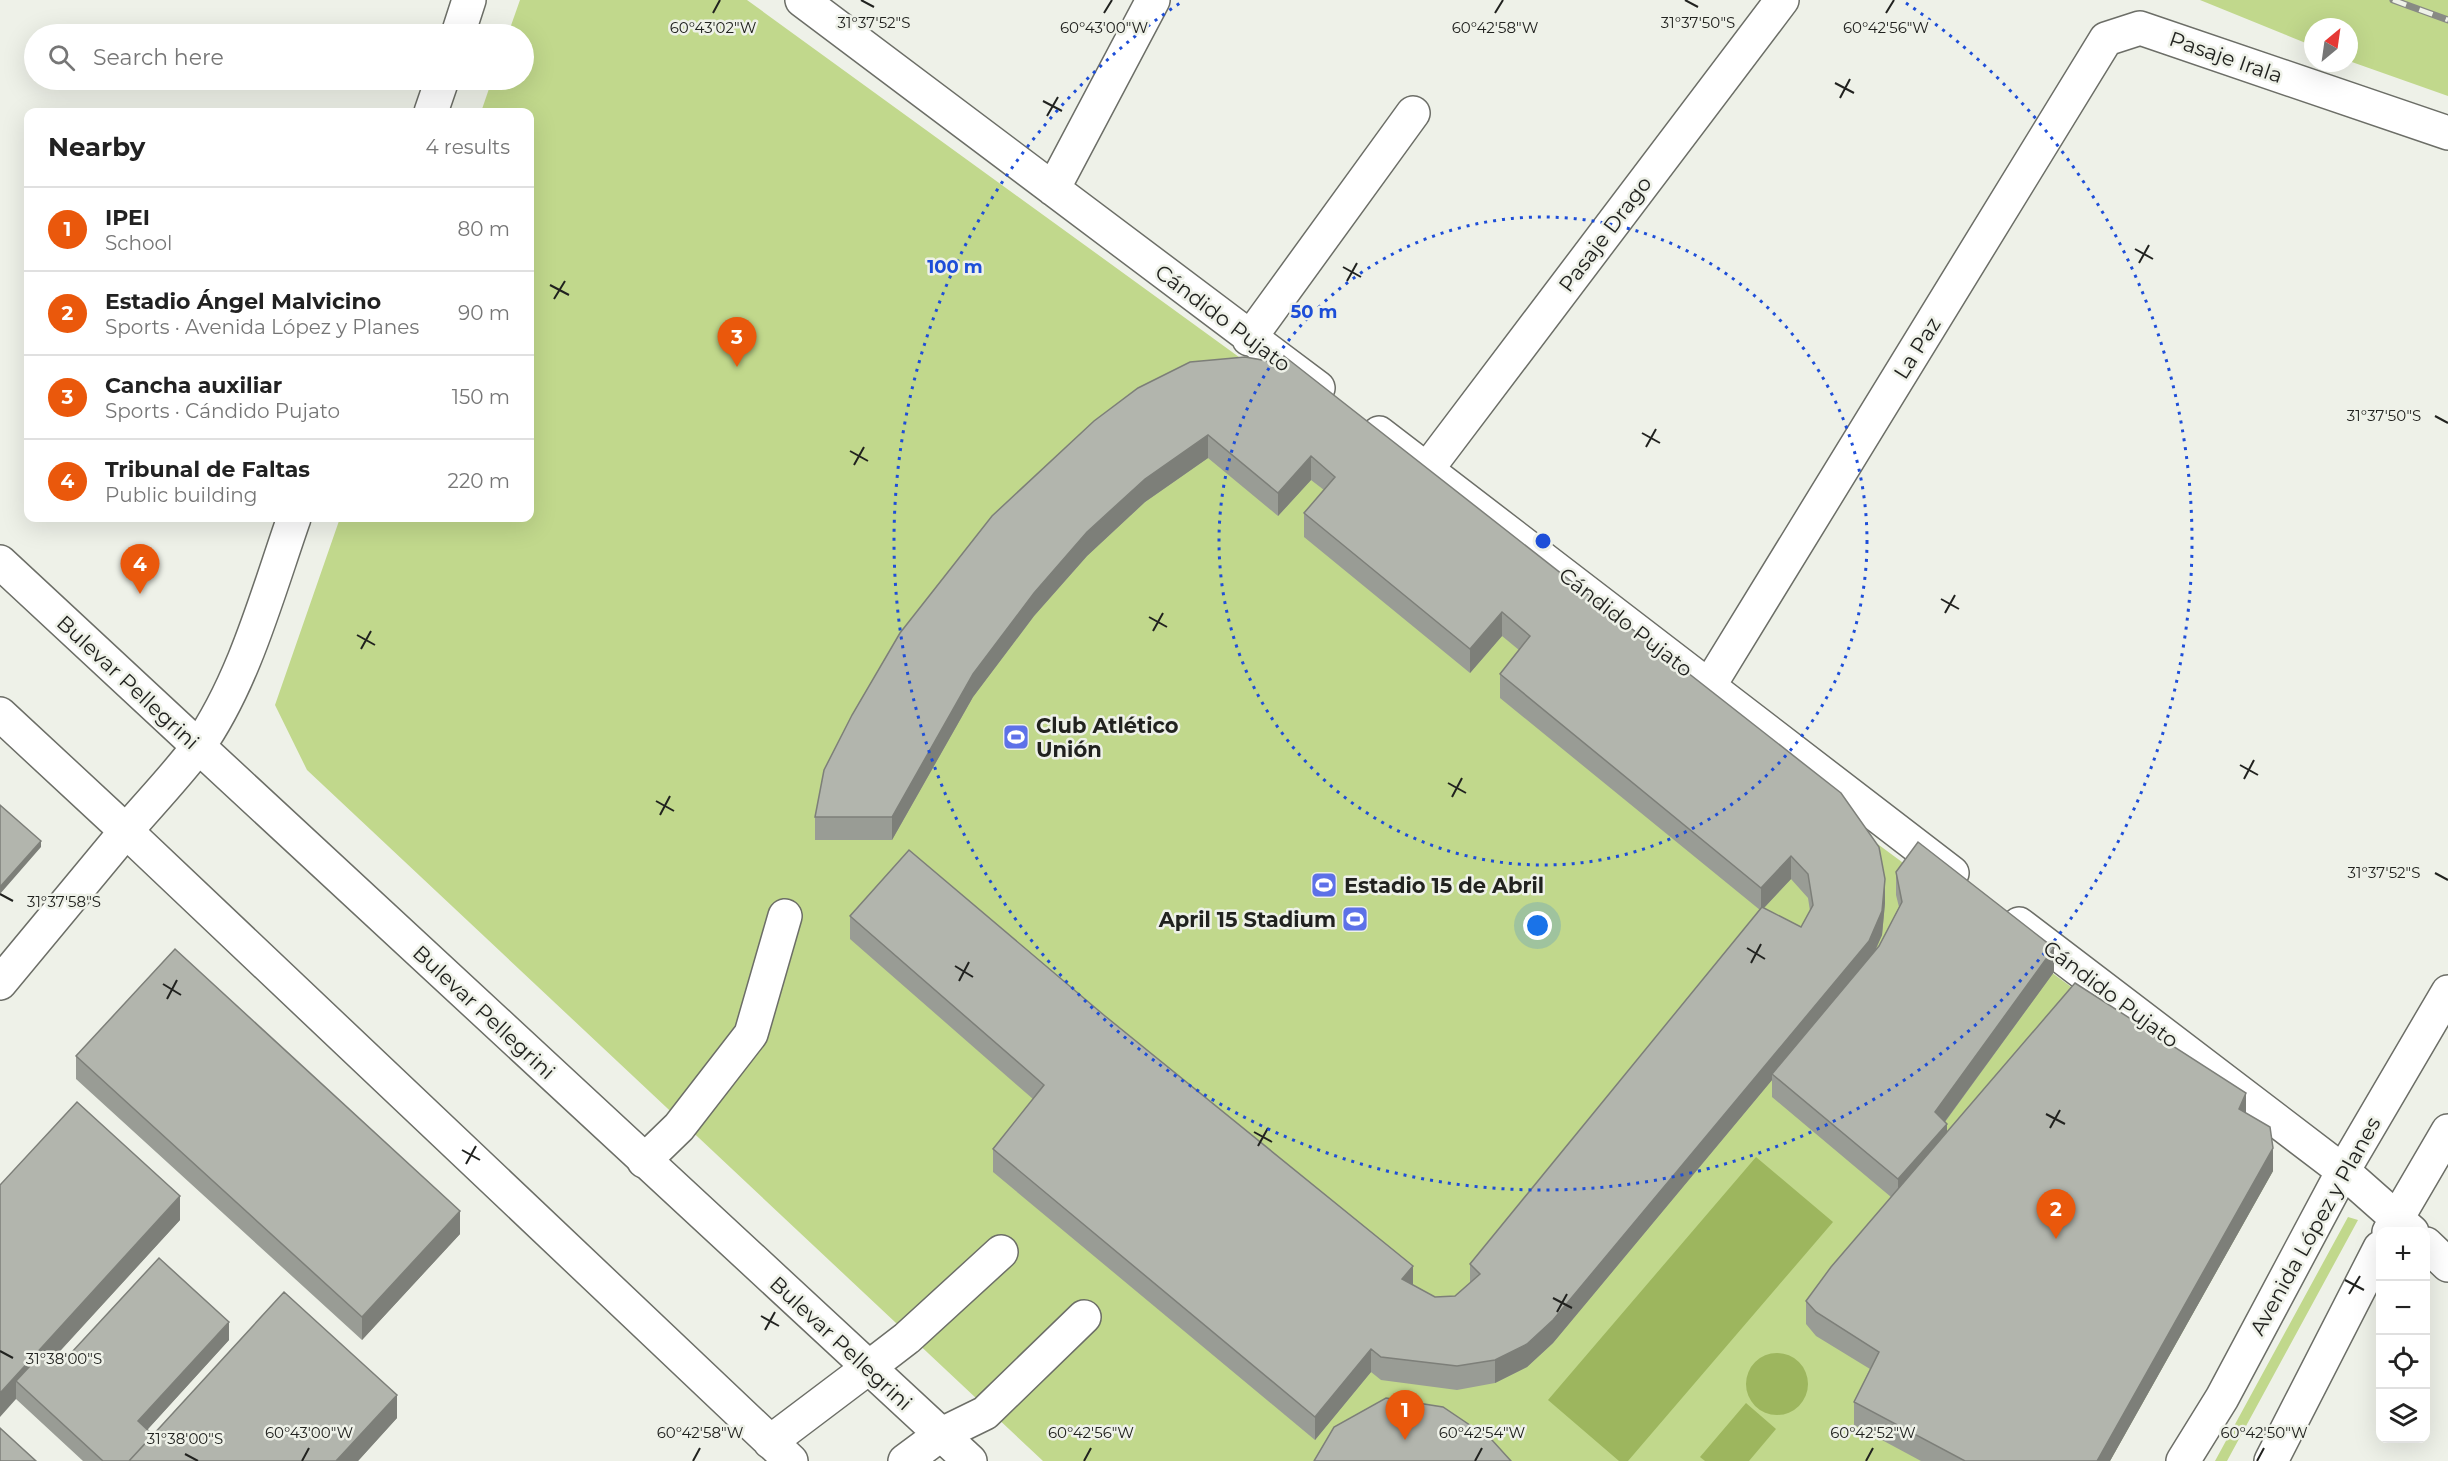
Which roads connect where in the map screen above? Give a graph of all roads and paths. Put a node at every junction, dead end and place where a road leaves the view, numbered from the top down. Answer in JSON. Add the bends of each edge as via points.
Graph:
{"nodes":[{"id":1,"x":470,"y":0,"type":"edge"},
{"id":2,"x":802,"y":0,"type":"edge"},
{"id":3,"x":1153,"y":0,"type":"edge"},
{"id":4,"x":1782,"y":0,"type":"edge"},
{"id":5,"x":462,"y":24,"type":"edge"},
{"id":6,"x":2140,"y":28,"type":"joint"},
{"id":7,"x":439,"y":90,"type":"edge"},
{"id":8,"x":432,"y":108,"type":"edge"},
{"id":9,"x":1413,"y":113,"type":"dead end"},
{"id":10,"x":2448,"y":133,"type":"edge"},
{"id":11,"x":1053,"y":189,"type":"junction"},
{"id":12,"x":1249,"y":339,"type":"junction"},
{"id":13,"x":1428,"y":468,"type":"junction"},
{"id":14,"x":293,"y":522,"type":"edge"},
{"id":15,"x":0,"y":562,"type":"edge"},
{"id":16,"x":1709,"y":686,"type":"junction"},
{"id":17,"x":0,"y":714,"type":"edge"},
{"id":18,"x":198,"y":746,"type":"junction"},
{"id":19,"x":126,"y":831,"type":"junction"},
{"id":20,"x":785,"y":916,"type":"dead end"},
{"id":21,"x":0,"y":983,"type":"edge"},
{"id":22,"x":2448,"y":992,"type":"edge"},
{"id":23,"x":2448,"y":1131,"type":"edge"},
{"id":24,"x":644,"y":1161,"type":"junction"},
{"id":25,"x":2343,"y":1171,"type":"junction"},
{"id":26,"x":2399,"y":1227,"type":"edge"},
{"id":27,"x":2430,"y":1248,"type":"edge"},
{"id":28,"x":1001,"y":1252,"type":"dead end"},
{"id":29,"x":2376,"y":1256,"type":"edge"},
{"id":30,"x":2448,"y":1265,"type":"edge"},
{"id":31,"x":1084,"y":1317,"type":"dead end"},
{"id":32,"x":868,"y":1368,"type":"junction"},
{"id":33,"x":940,"y":1435,"type":"junction"},
{"id":34,"x":781,"y":1451,"type":"edge"},
{"id":35,"x":905,"y":1461,"type":"edge"},
{"id":36,"x":970,"y":1461,"type":"edge"},
{"id":37,"x":2183,"y":1461,"type":"edge"},
{"id":38,"x":2271,"y":1461,"type":"edge"}],
"edges":[{"from":1,"to":5,"type":"street"},
{"from":2,"to":11,"type":"street","name":"Cándido Pujato"},
{"from":3,"to":11,"type":"street"},
{"from":4,"to":13,"type":"street","name":"Pasaje Drago"},
{"from":6,"to":10,"type":"street","name":"Pasaje Irala"},
{"from":6,"to":16,"type":"street","name":"La Paz","via":[[2106,39]]},
{"from":7,"to":8,"type":"street"},
{"from":9,"to":12,"type":"street"},
{"from":11,"to":12,"type":"street","name":"Cándido Pujato"},
{"from":12,"to":13,"type":"street","name":"Cándido Pujato"},
{"from":13,"to":16,"type":"street","name":"Cándido Pujato"},
{"from":14,"to":18,"type":"street","via":[[236,673]]},
{"from":15,"to":18,"type":"street","name":"Bulevar Pellegrini"},
{"from":16,"to":25,"type":"street","name":"Cándido Pujato"},
{"from":17,"to":19,"type":"street"},
{"from":18,"to":19,"type":"street"},
{"from":18,"to":24,"type":"street","name":"Bulevar Pellegrini"},
{"from":19,"to":21,"type":"street"},
{"from":19,"to":34,"type":"street"},
{"from":20,"to":24,"type":"street","via":[[751,1034],[679,1127]]},
{"from":22,"to":25,"type":"street","name":"Avenida López y Planes"},
{"from":23,"to":26,"type":"street"},
{"from":24,"to":32,"type":"street","name":"Bulevar Pellegrini"},
{"from":25,"to":26,"type":"street","name":"Cándido Pujato"},
{"from":25,"to":37,"type":"street","name":"Avenida López y Planes","via":[[2222,1398]]},
{"from":27,"to":30,"type":"street"},
{"from":28,"to":32,"type":"street","via":[[907,1338]]},
{"from":29,"to":38,"type":"street"},
{"from":31,"to":33,"type":"street","via":[[985,1413]]},
{"from":32,"to":33,"type":"street","name":"Bulevar Pellegrini"},
{"from":32,"to":34,"type":"street"},
{"from":33,"to":35,"type":"street"},
{"from":33,"to":36,"type":"street","name":"Bulevar Pellegrini"}]}
